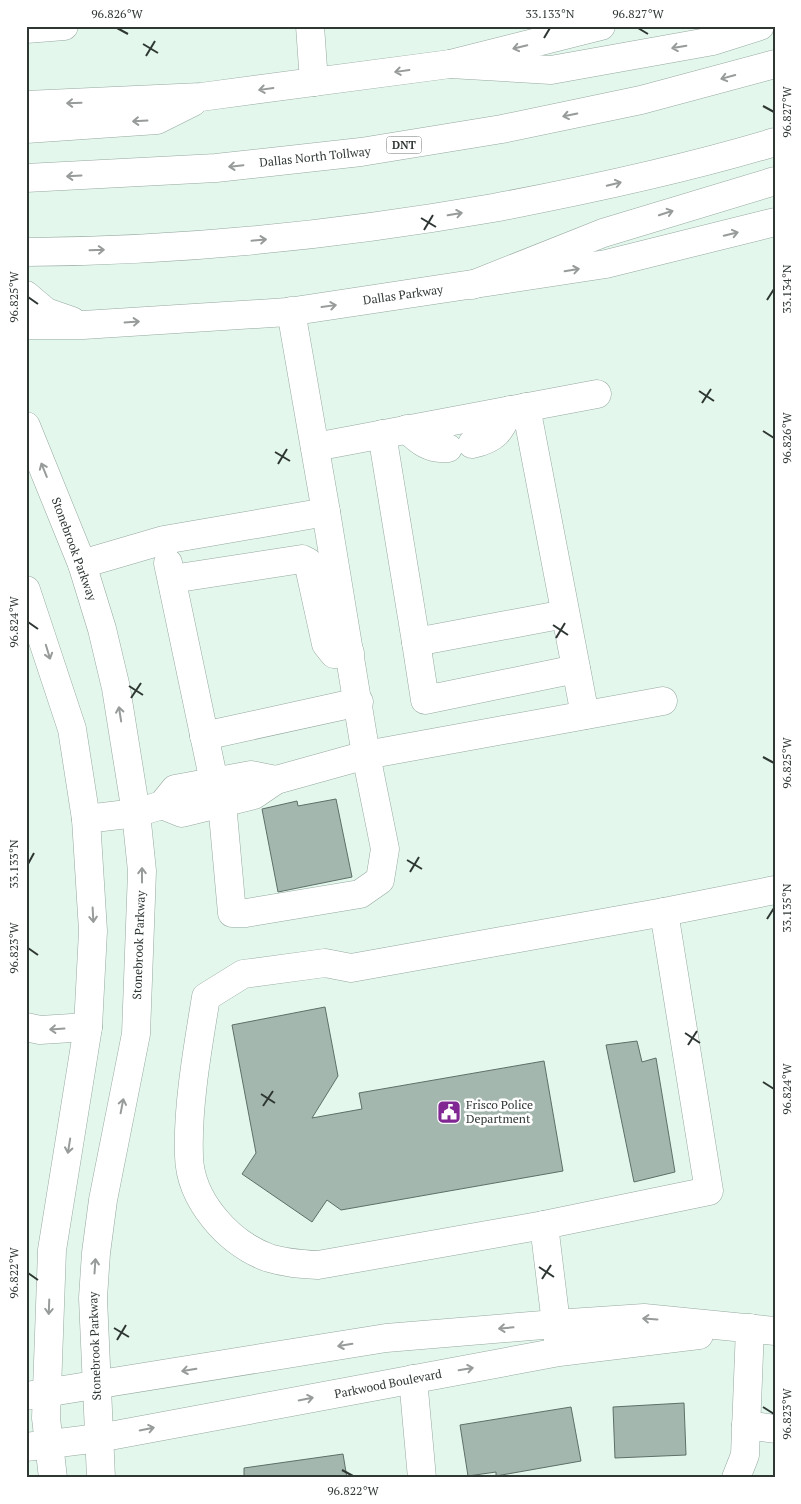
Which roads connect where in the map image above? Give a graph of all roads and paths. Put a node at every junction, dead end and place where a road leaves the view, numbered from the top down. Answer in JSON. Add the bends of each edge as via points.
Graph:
{"nodes":[{"id":1,"x":64,"y":26,"type":"edge"},
{"id":2,"x":310,"y":26,"type":"edge"},
{"id":3,"x":601,"y":26,"type":"edge"},
{"id":4,"x":760,"y":26,"type":"edge"},
{"id":5,"x":26,"y":29,"type":"edge"},
{"id":6,"x":450,"y":64,"type":"junction"},
{"id":7,"x":775,"y":64,"type":"edge"},
{"id":8,"x":314,"y":82,"type":"junction"},
{"id":9,"x":201,"y":97,"type":"junction"},
{"id":10,"x":26,"y":105,"type":"edge"},
{"id":11,"x":26,"y":129,"type":"edge"},
{"id":12,"x":775,"y":142,"type":"edge"},
{"id":13,"x":26,"y":178,"type":"edge"},
{"id":14,"x":775,"y":181,"type":"edge"},
{"id":15,"x":775,"y":222,"type":"edge"},
{"id":16,"x":26,"y":252,"type":"edge"},
{"id":17,"x":472,"y":285,"type":"junction"},
{"id":18,"x":26,"y":295,"type":"edge"},
{"id":19,"x":292,"y":311,"type":"junction"},
{"id":20,"x":83,"y":325,"type":"junction"},
{"id":21,"x":26,"y":326,"type":"edge"},
{"id":22,"x":596,"y":394,"type":"dead end"},
{"id":23,"x":518,"y":408,"type":"junction"},
{"id":24,"x":26,"y":426,"type":"edge"},
{"id":25,"x":395,"y":431,"type":"junction"},
{"id":26,"x":315,"y":446,"type":"junction"},
{"id":27,"x":326,"y":512,"type":"junction"},
{"id":28,"x":164,"y":540,"type":"junction"},
{"id":29,"x":82,"y":564,"type":"junction"},
{"id":30,"x":172,"y":579,"type":"junction"},
{"id":31,"x":26,"y":590,"type":"edge"},
{"id":32,"x":565,"y":614,"type":"junction"},
{"id":33,"x":416,"y":642,"type":"junction"},
{"id":34,"x":350,"y":653,"type":"junction"},
{"id":35,"x":576,"y":669,"type":"junction"},
{"id":36,"x":663,"y":701,"type":"dead end"},
{"id":37,"x":359,"y":702,"type":"junction"},
{"id":38,"x":585,"y":715,"type":"junction"},
{"id":39,"x":204,"y":736,"type":"junction"},
{"id":40,"x":366,"y":755,"type":"junction"},
{"id":41,"x":218,"y":792,"type":"junction"},
{"id":42,"x":136,"y":813,"type":"junction"},
{"id":43,"x":86,"y":819,"type":"junction"},
{"id":44,"x":775,"y":890,"type":"edge"},
{"id":45,"x":664,"y":912,"type":"junction"},
{"id":46,"x":26,"y":1026,"type":"edge"},
{"id":47,"x":88,"y":1027,"type":"junction"},
{"id":48,"x":544,"y":1225,"type":"junction"},
{"id":49,"x":555,"y":1324,"type":"junction"},
{"id":50,"x":763,"y":1330,"type":"edge"},
{"id":51,"x":560,"y":1352,"type":"junction"},
{"id":52,"x":413,"y":1379,"type":"junction"},
{"id":53,"x":96,"y":1385,"type":"junction"},
{"id":54,"x":37,"y":1394,"type":"edge"},
{"id":55,"x":746,"y":1425,"type":"junction"},
{"id":56,"x":775,"y":1429,"type":"edge"},
{"id":57,"x":99,"y":1438,"type":"junction"},
{"id":58,"x":37,"y":1445,"type":"edge"},
{"id":59,"x":739,"y":1476,"type":"edge"},
{"id":60,"x":53,"y":1478,"type":"edge"},
{"id":61,"x":101,"y":1478,"type":"edge"},
{"id":62,"x":422,"y":1478,"type":"edge"}],
"edges":[{"from":1,"to":5,"type":"main road"},
{"from":2,"to":8,"type":"main road"},
{"from":3,"to":6,"type":"main road","one_way":true},
{"from":4,"to":6,"type":"main road","one_way":true,"via":[[713,41],[550,70]]},
{"from":6,"to":8,"type":"main road","one_way":true},
{"from":7,"to":13,"type":"main road","name":"Dallas North Tollway","number":"DNT","one_way":true,"via":[[641,100],[502,129],[361,152],[216,168]]},
{"from":8,"to":9,"type":"main road","one_way":true},
{"from":9,"to":10,"type":"main road","one_way":true},
{"from":9,"to":11,"type":"main road","one_way":true,"via":[[157,120]]},
{"from":16,"to":12,"type":"main road","one_way":true,"via":[[179,247],[313,236],[594,189]]},
{"from":17,"to":14,"type":"main road","one_way":true,"via":[[603,234]]},
{"from":17,"to":15,"type":"main road","name":"Dallas Parkway","one_way":true,"via":[[606,264]]},
{"from":19,"to":17,"type":"main road","name":"Dallas Parkway","one_way":true},
{"from":18,"to":20,"type":"main road","via":[[46,312]]},
{"from":20,"to":19,"type":"main road","name":"Dallas Parkway","one_way":true},
{"from":19,"to":26,"type":"main road"},
{"from":20,"to":21,"type":"main road","name":"Dallas Parkway"},
{"from":22,"to":23,"type":"main road"},
{"from":23,"to":25,"type":"main road"},
{"from":23,"to":25,"type":"main road","via":[[487,441],[438,449]]},
{"from":23,"to":32,"type":"main road"},
{"from":29,"to":24,"type":"main road","name":"Stonebrook Parkway","one_way":true},
{"from":25,"to":26,"type":"main road"},
{"from":25,"to":33,"type":"main road"},
{"from":26,"to":27,"type":"main road"},
{"from":27,"to":28,"type":"main road"},
{"from":27,"to":34,"type":"main road"},
{"from":28,"to":29,"type":"main road"},
{"from":28,"to":30,"type":"main road"},
{"from":42,"to":29,"type":"main road","name":"Stonebrook Parkway","one_way":true,"via":[[116,688]]},
{"from":30,"to":34,"type":"main road","via":[[302,559],[308,562],[326,644],[334,654]]},
{"from":30,"to":39,"type":"main road"},
{"from":31,"to":43,"type":"main road","one_way":true,"via":[[72,729]]},
{"from":32,"to":33,"type":"main road"},
{"from":32,"to":35,"type":"main road"},
{"from":33,"to":35,"type":"main road","via":[[425,700]]},
{"from":34,"to":37,"type":"main road"},
{"from":35,"to":38,"type":"main road"},
{"from":36,"to":38,"type":"main road"},
{"from":37,"to":39,"type":"main road"},
{"from":37,"to":40,"type":"main road"},
{"from":38,"to":40,"type":"main road"},
{"from":39,"to":41,"type":"main road"},
{"from":40,"to":41,"type":"main road","via":[[276,780],[254,794]]},
{"from":40,"to":41,"type":"main road","via":[[385,849],[380,880],[360,894],[232,913]]},
{"from":41,"to":42,"type":"main road","via":[[182,813],[162,805]]},
{"from":42,"to":43,"type":"main road"},
{"from":53,"to":42,"type":"main road","name":"Stonebrook Parkway","one_way":true,"via":[[93,1298],[96,1253],[103,1200],[136,1034],[142,871]]},
{"from":43,"to":47,"type":"main road","one_way":true,"via":[[94,930]]},
{"from":44,"to":45,"type":"main road"},
{"from":45,"to":48,"type":"main road","via":[[710,1192]]},
{"from":45,"to":48,"type":"main road","via":[[351,968],[325,963],[243,974],[206,997],[189,1156],[195,1183],[206,1206],[223,1228],[242,1244],[269,1257],[318,1265]]},
{"from":47,"to":46,"type":"main road","one_way":true,"via":[[40,1030]]},
{"from":47,"to":54,"type":"main road","one_way":true,"via":[[52,1250]]},
{"from":48,"to":49,"type":"main road"},
{"from":50,"to":49,"type":"main road","one_way":true,"via":[[644,1318]]},
{"from":49,"to":51,"type":"main road"},
{"from":49,"to":53,"type":"main road","one_way":true,"via":[[386,1338]]},
{"from":50,"to":51,"type":"main road","name":"Parkwood Boulevard"},
{"from":50,"to":55,"type":"main road"},
{"from":52,"to":51,"type":"main road","name":"Parkwood Boulevard","one_way":true},
{"from":57,"to":52,"type":"main road","name":"Parkwood Boulevard","one_way":true},
{"from":52,"to":62,"type":"main road"},
{"from":53,"to":54,"type":"main road"},
{"from":53,"to":57,"type":"main road","name":"Stonebrook Parkway"},
{"from":54,"to":58,"type":"main road"},
{"from":55,"to":56,"type":"main road"},
{"from":55,"to":59,"type":"main road","via":[[745,1455]]},
{"from":57,"to":58,"type":"main road","name":"Parkwood Boulevard"},
{"from":57,"to":61,"type":"main road","name":"Stonebrook Parkway"},
{"from":58,"to":60,"type":"main road"}]}
